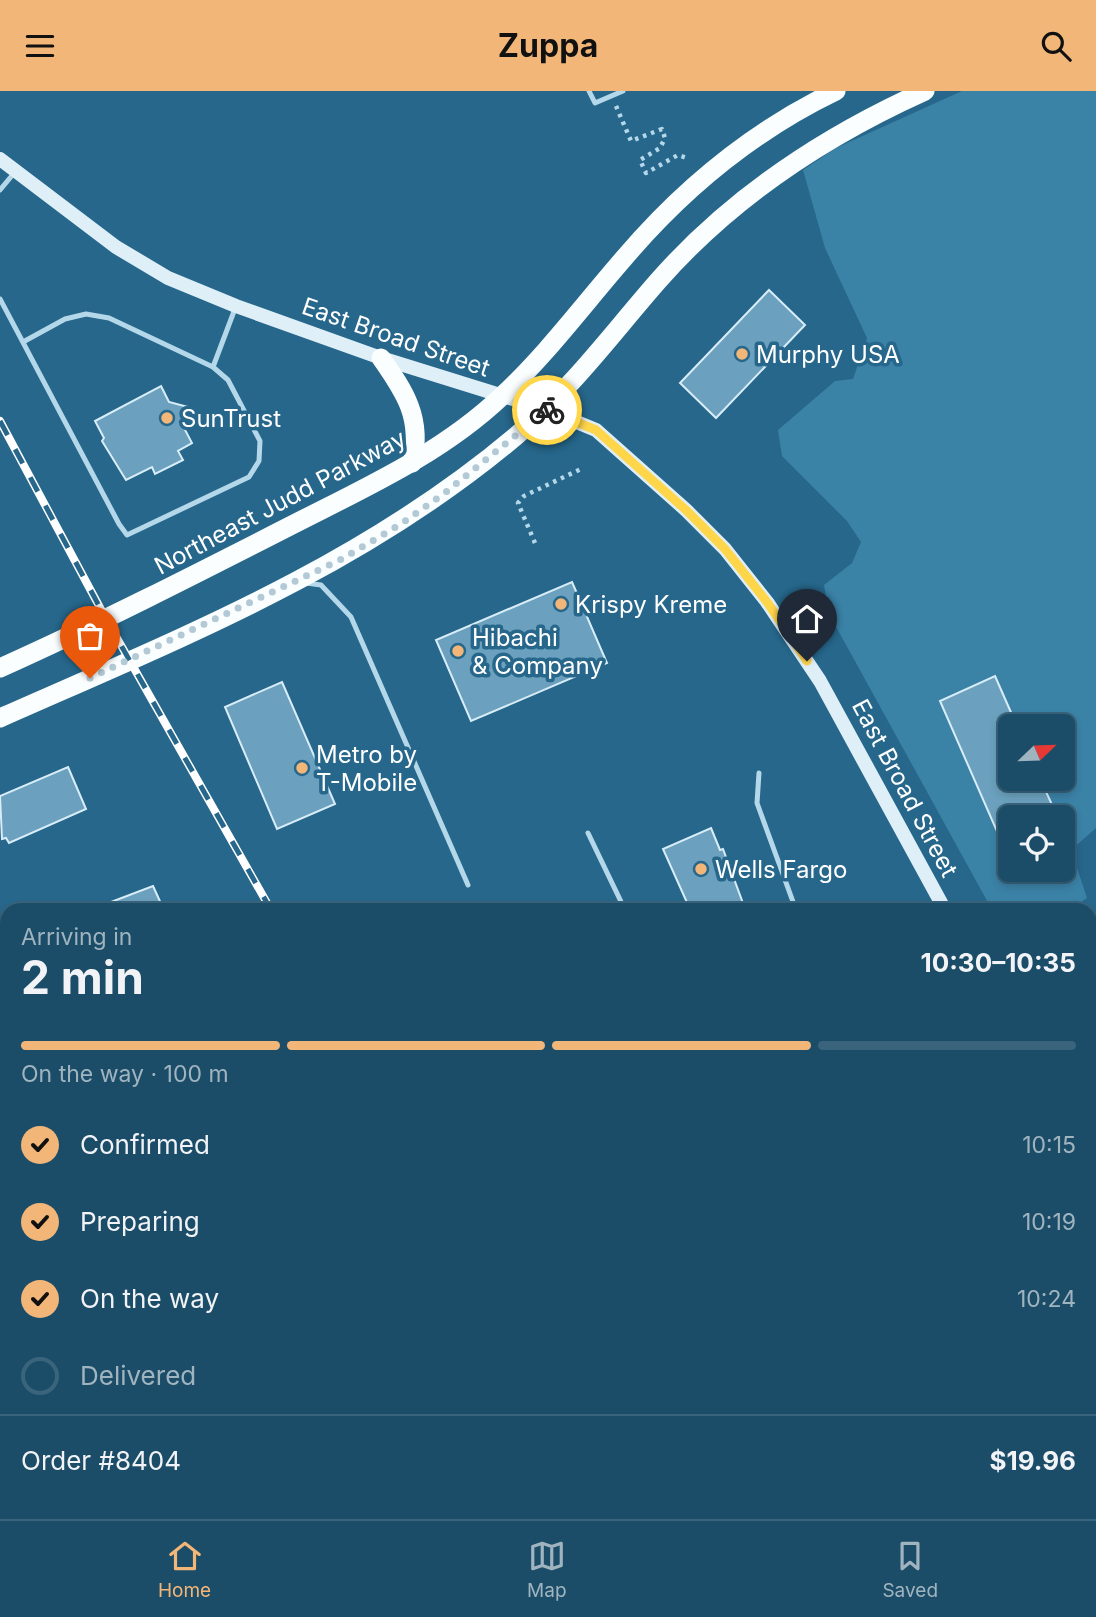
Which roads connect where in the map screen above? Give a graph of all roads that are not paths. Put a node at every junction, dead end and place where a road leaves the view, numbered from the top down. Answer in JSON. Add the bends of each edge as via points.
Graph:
{"nodes":[{"id":1,"x":589,"y":91,"type":"edge"},
{"id":2,"x":623,"y":91,"type":"edge"},
{"id":3,"x":836,"y":91,"type":"edge"},
{"id":4,"x":925,"y":91,"type":"edge"},
{"id":5,"x":0,"y":159,"type":"edge"},
{"id":6,"x":15,"y":172,"type":"junction"},
{"id":7,"x":0,"y":190,"type":"edge"},
{"id":8,"x":0,"y":299,"type":"edge"},
{"id":9,"x":236,"y":306,"type":"junction"},
{"id":10,"x":23,"y":342,"type":"junction"},
{"id":11,"x":382,"y":358,"type":"junction"},
{"id":12,"x":213,"y":367,"type":"junction"},
{"id":13,"x":502,"y":397,"type":"junction"},
{"id":14,"x":545,"y":409,"type":"junction"},
{"id":15,"x":412,"y":463,"type":"junction"},
{"id":16,"x":295,"y":582,"type":"junction"},
{"id":17,"x":0,"y":668,"type":"edge"},
{"id":18,"x":0,"y":718,"type":"edge"},
{"id":19,"x":759,"y":773,"type":"dead end"},
{"id":20,"x":588,"y":833,"type":"dead end"},
{"id":21,"x":468,"y":885,"type":"dead end"},
{"id":22,"x":622,"y":903,"type":"edge"},
{"id":23,"x":793,"y":903,"type":"edge"},
{"id":24,"x":941,"y":903,"type":"edge"}],
"edges":[{"from":1,"to":2,"type":"lane","via":[[595,103]]},
{"from":3,"to":13,"type":"highway","name":"Northeast Judd Parkway","via":[[769,128],[704,178],[634,246]]},
{"from":4,"to":14,"type":"highway","via":[[797,159],[738,206],[659,281],[602,352]]},
{"from":5,"to":6,"type":"main road","name":"East Broad Street"},
{"from":6,"to":7,"type":"lane"},
{"from":6,"to":9,"type":"main road","name":"East Broad Street","via":[[116,247],[168,278]]},
{"from":8,"to":10,"type":"lane"},
{"from":9,"to":11,"type":"main road","name":"East Broad Street"},
{"from":9,"to":12,"type":"lane"},
{"from":10,"to":12,"type":"lane","via":[[65,319],[86,314],[109,318]]},
{"from":10,"to":12,"type":"lane","via":[[127,535],[249,477],[259,461],[260,441],[228,380]]},
{"from":11,"to":13,"type":"main road","name":"East Broad Street"},
{"from":11,"to":15,"type":"highway","via":[[414,410],[417,443]]},
{"from":13,"to":14,"type":"main road","name":"East Broad Street"},
{"from":13,"to":15,"type":"highway","name":"Northeast Judd Parkway"},
{"from":14,"to":16,"type":"highway","via":[[401,524]]},
{"from":14,"to":24,"type":"main road","name":"East Broad Street","via":[[596,430],[725,549],[820,681]]},
{"from":15,"to":17,"type":"highway","name":"Northeast Judd Parkway","via":[[371,488]]},
{"from":16,"to":18,"type":"highway"},
{"from":16,"to":21,"type":"lane","via":[[321,585],[351,617]]},
{"from":19,"to":23,"type":"lane","via":[[757,803]]},
{"from":20,"to":22,"type":"lane"}]}
